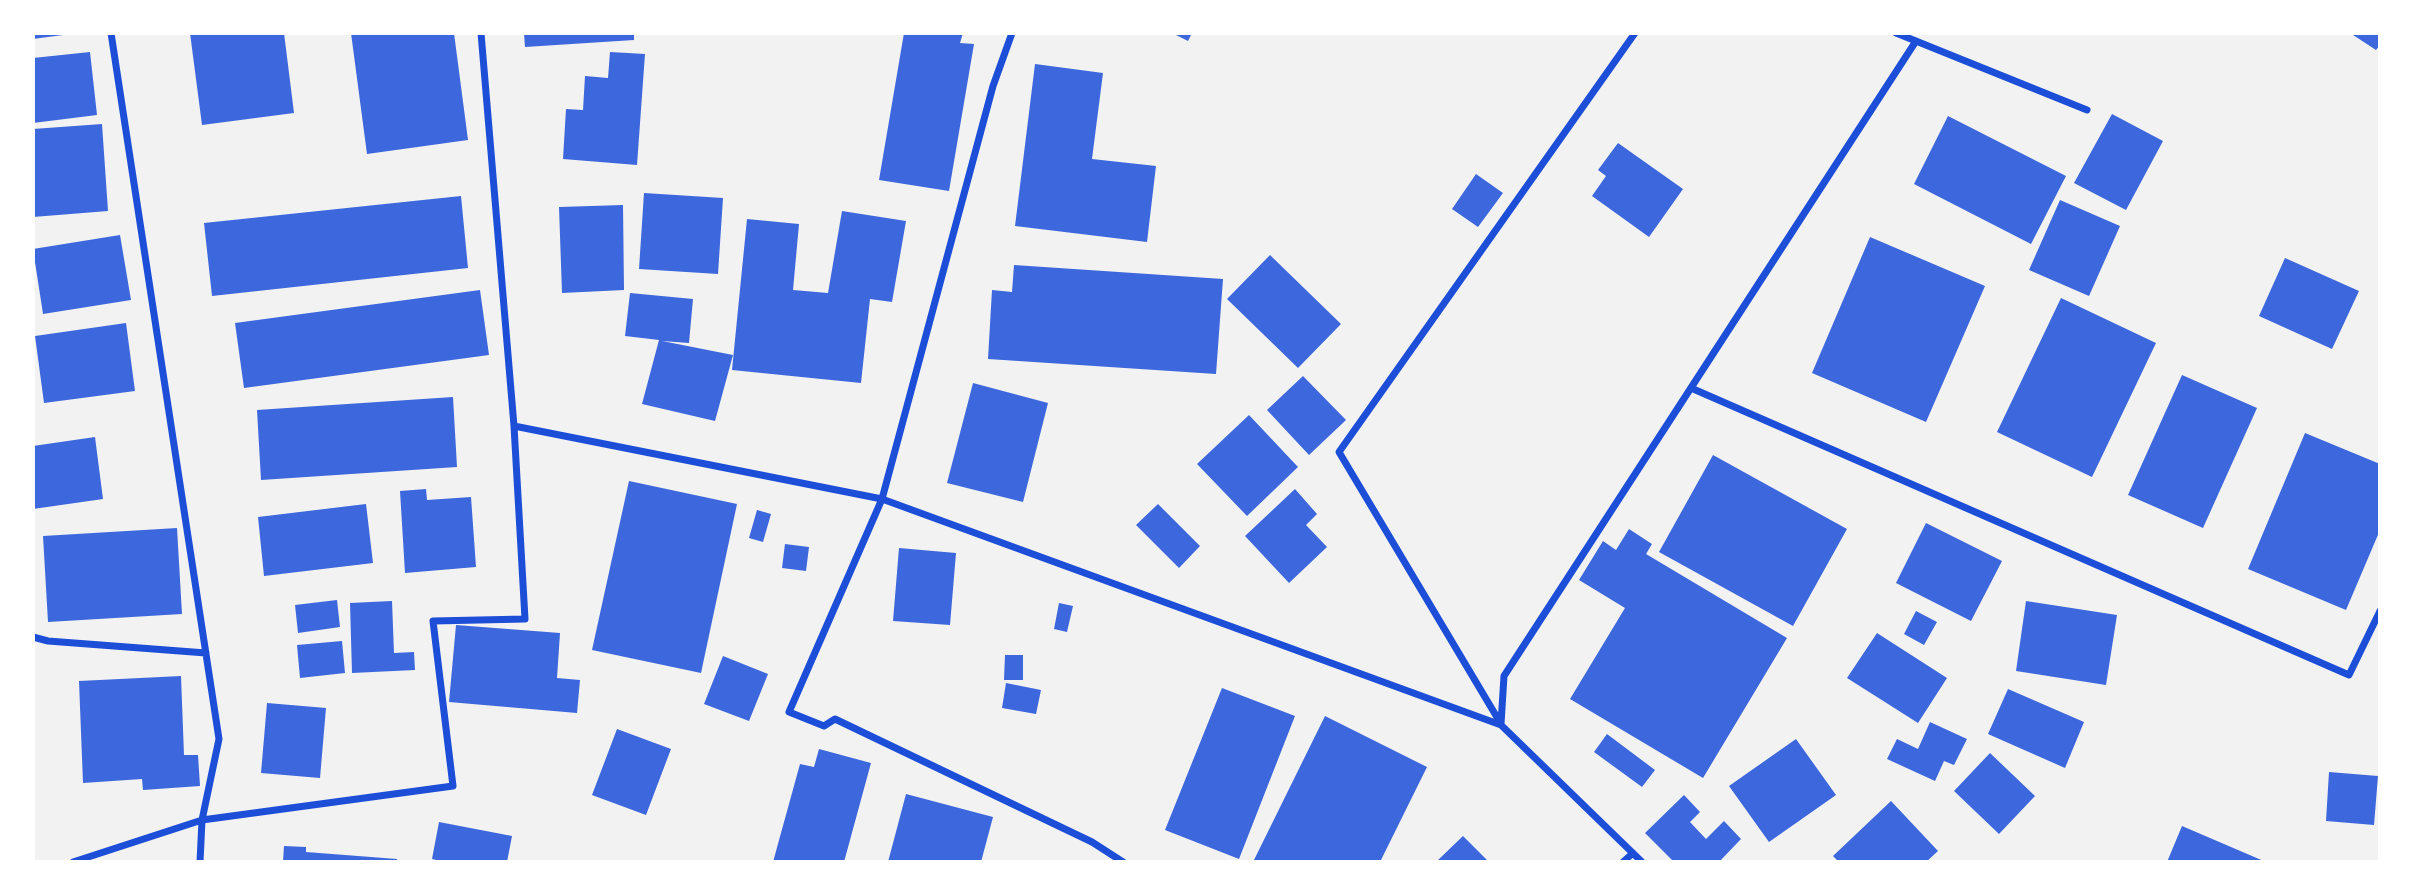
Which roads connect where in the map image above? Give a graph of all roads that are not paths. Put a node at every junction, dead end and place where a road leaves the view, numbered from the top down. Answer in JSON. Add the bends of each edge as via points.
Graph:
{"nodes":[{"id":1,"x":111,"y":33,"type":"edge"},
{"id":2,"x":481,"y":33,"type":"edge"},
{"id":3,"x":1013,"y":33,"type":"edge"},
{"id":4,"x":1635,"y":33,"type":"edge"},
{"id":5,"x":1896,"y":33,"type":"edge"},
{"id":6,"x":1916,"y":41,"type":"junction"},
{"id":7,"x":2087,"y":110,"type":"dead end"},
{"id":8,"x":1691,"y":388,"type":"junction"},
{"id":9,"x":514,"y":426,"type":"junction"},
{"id":10,"x":882,"y":499,"type":"junction"},
{"id":11,"x":2380,"y":611,"type":"edge"},
{"id":12,"x":33,"y":637,"type":"edge"},
{"id":13,"x":206,"y":653,"type":"junction"},
{"id":14,"x":1501,"y":725,"type":"junction"},
{"id":15,"x":202,"y":820,"type":"junction"},
{"id":16,"x":1633,"y":853,"type":"junction"},
{"id":17,"x":73,"y":862,"type":"edge"},
{"id":18,"x":200,"y":862,"type":"edge"},
{"id":19,"x":1123,"y":862,"type":"edge"},
{"id":20,"x":1623,"y":862,"type":"edge"},
{"id":21,"x":1642,"y":862,"type":"edge"}],
"edges":[{"from":1,"to":13,"type":"street"},
{"from":2,"to":9,"type":"street"},
{"from":3,"to":10,"type":"street","via":[[993,86]]},
{"from":4,"to":14,"type":"street","via":[[1339,452]]},
{"from":5,"to":6,"type":"street"},
{"from":6,"to":7,"type":"street"},
{"from":6,"to":8,"type":"street"},
{"from":8,"to":11,"type":"street","via":[[2348,675]]},
{"from":8,"to":14,"type":"street","via":[[1504,676]]},
{"from":9,"to":10,"type":"street"},
{"from":9,"to":15,"type":"street","via":[[525,619],[433,621],[453,786]]},
{"from":10,"to":14,"type":"street"},
{"from":10,"to":19,"type":"street","via":[[789,712],[824,726],[835,719],[1092,842]]},
{"from":12,"to":13,"type":"street"},
{"from":13,"to":15,"type":"street","via":[[219,739]]},
{"from":14,"to":16,"type":"street"},
{"from":15,"to":17,"type":"street"},
{"from":15,"to":18,"type":"street"},
{"from":16,"to":20,"type":"street"},
{"from":16,"to":21,"type":"street"}]}
